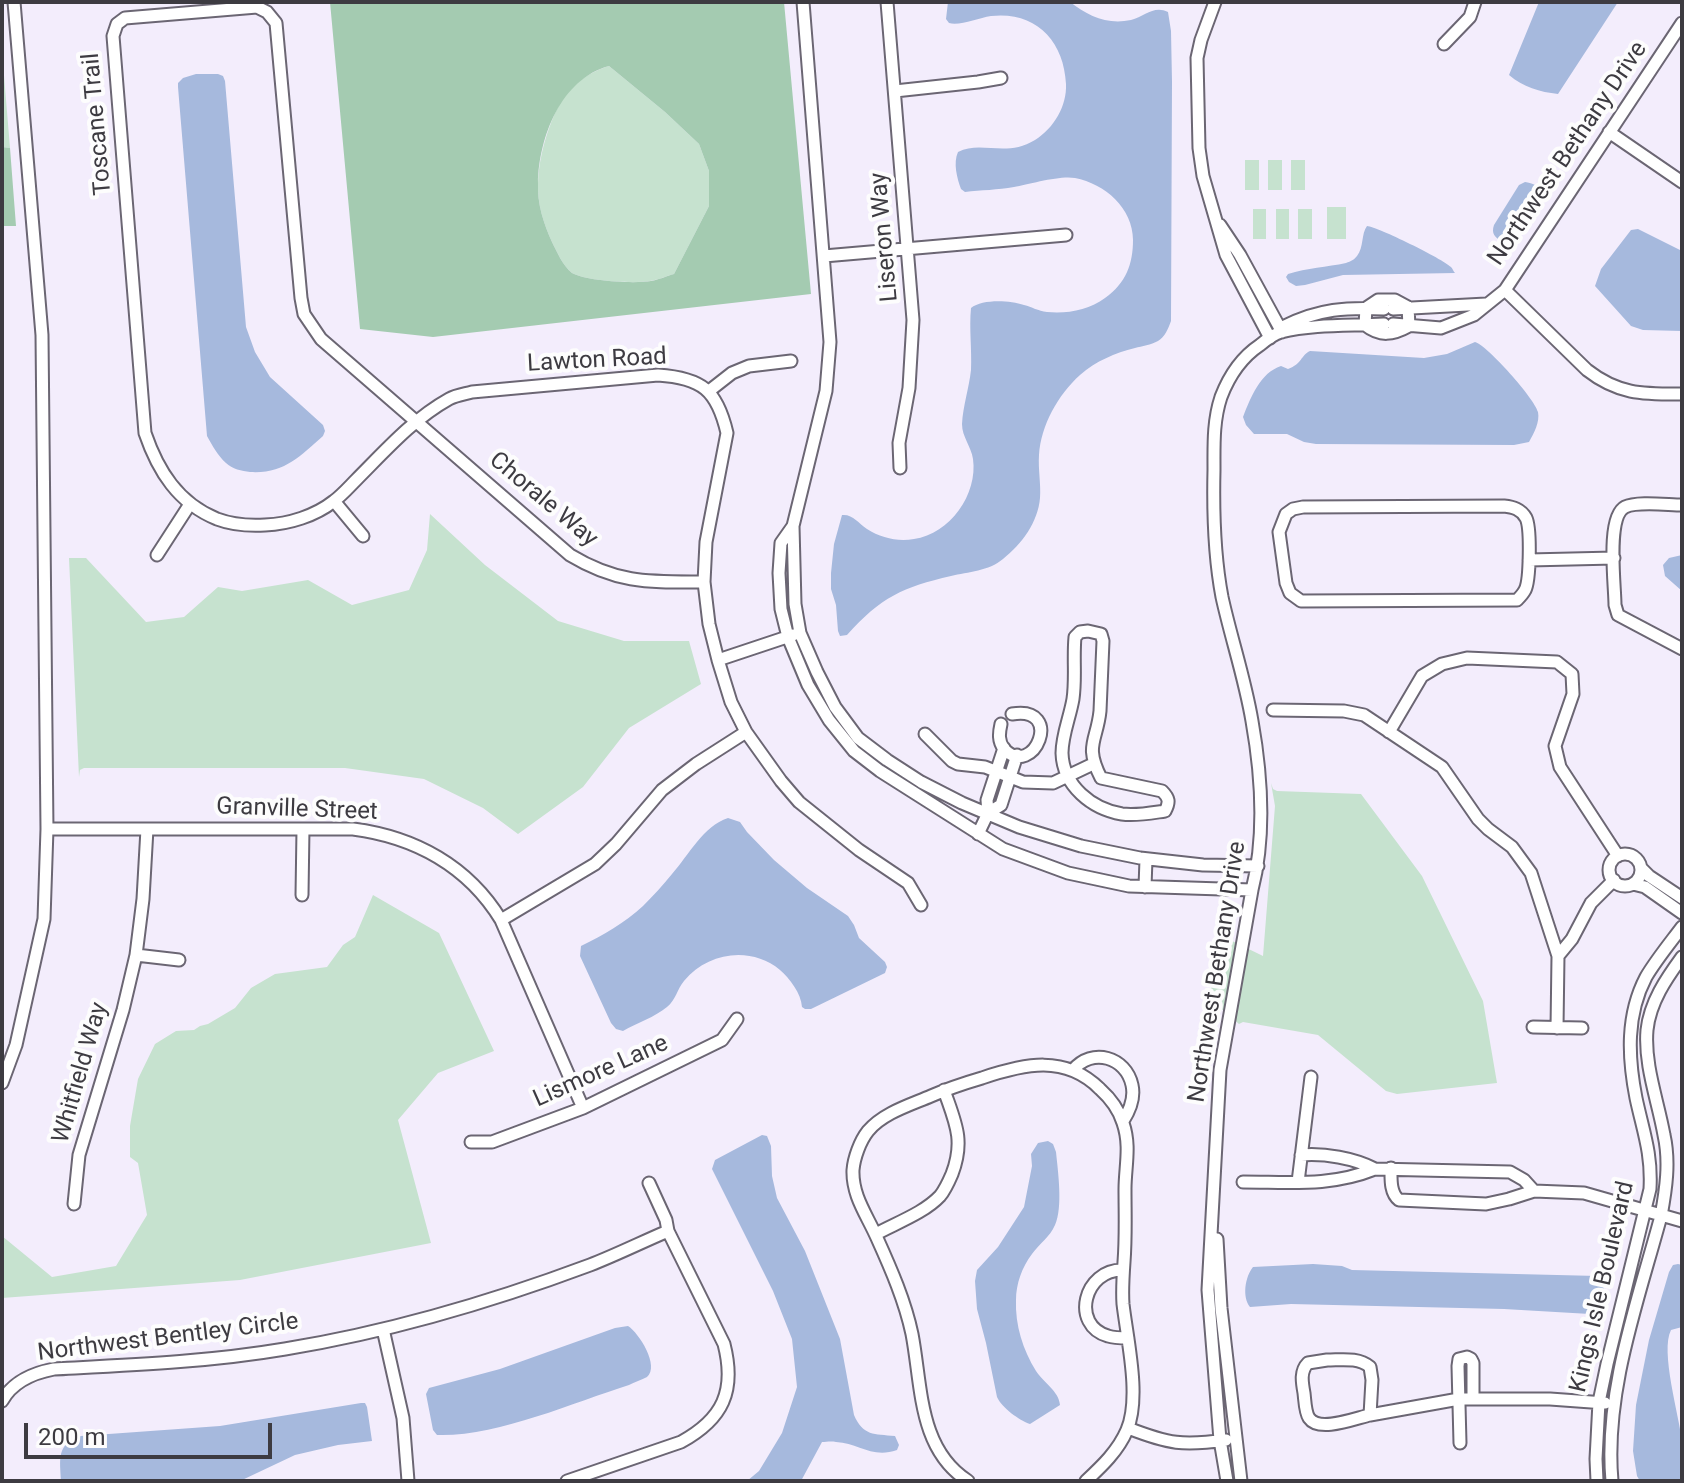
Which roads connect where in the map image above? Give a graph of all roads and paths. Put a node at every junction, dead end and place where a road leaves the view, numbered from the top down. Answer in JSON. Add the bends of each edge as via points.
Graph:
{"nodes":[{"id":1,"x":14,"y":2,"type":"edge"},
{"id":2,"x":803,"y":2,"type":"edge"},
{"id":3,"x":887,"y":2,"type":"edge"},
{"id":4,"x":1215,"y":2,"type":"edge"},
{"id":5,"x":1475,"y":2,"type":"edge"},
{"id":6,"x":1682,"y":23,"type":"edge"},
{"id":7,"x":1444,"y":44,"type":"dead end"},
{"id":8,"x":1001,"y":78,"type":"dead end"},
{"id":9,"x":895,"y":91,"type":"junction"},
{"id":10,"x":1609,"y":132,"type":"junction"},
{"id":11,"x":1682,"y":182,"type":"edge"},
{"id":12,"x":1066,"y":235,"type":"dead end"},
{"id":13,"x":907,"y":248,"type":"junction"},
{"id":14,"x":824,"y":256,"type":"junction"},
{"id":15,"x":1246,"y":280,"type":"junction"},
{"id":16,"x":1505,"y":290,"type":"junction"},
{"id":17,"x":1486,"y":304,"type":"junction"},
{"id":18,"x":1408,"y":307,"type":"junction"},
{"id":19,"x":1366,"y":308,"type":"junction"},
{"id":20,"x":1365,"y":325,"type":"junction"},
{"id":21,"x":1409,"y":326,"type":"junction"},
{"id":22,"x":1282,"y":332,"type":"junction"},
{"id":23,"x":1270,"y":338,"type":"junction"},
{"id":24,"x":791,"y":361,"type":"dead end"},
{"id":25,"x":709,"y":391,"type":"junction"},
{"id":26,"x":1682,"y":394,"type":"edge"},
{"id":27,"x":416,"y":421,"type":"junction"},
{"id":28,"x":900,"y":468,"type":"dead end"},
{"id":29,"x":334,"y":501,"type":"junction"},
{"id":30,"x":190,"y":504,"type":"junction"},
{"id":31,"x":1682,"y":505,"type":"edge"},
{"id":32,"x":793,"y":526,"type":"junction"},
{"id":33,"x":363,"y":536,"type":"dead end"},
{"id":34,"x":157,"y":555,"type":"dead end"},
{"id":35,"x":1614,"y":558,"type":"junction"},
{"id":36,"x":1529,"y":560,"type":"junction"},
{"id":37,"x":704,"y":582,"type":"junction"},
{"id":38,"x":800,"y":633,"type":"junction"},
{"id":39,"x":788,"y":637,"type":"junction"},
{"id":40,"x":1682,"y":649,"type":"edge"},
{"id":41,"x":718,"y":660,"type":"junction"},
{"id":42,"x":1273,"y":710,"type":"dead end"},
{"id":43,"x":1012,"y":714,"type":"dead end"},
{"id":44,"x":1001,"y":724,"type":"dead end"},
{"id":45,"x":746,"y":732,"type":"junction"},
{"id":46,"x":1389,"y":732,"type":"junction"},
{"id":47,"x":925,"y":734,"type":"dead end"},
{"id":48,"x":1004,"y":748,"type":"junction"},
{"id":49,"x":1017,"y":755,"type":"junction"},
{"id":50,"x":1093,"y":764,"type":"junction"},
{"id":51,"x":997,"y":771,"type":"junction"},
{"id":52,"x":1010,"y":776,"type":"junction"},
{"id":53,"x":1067,"y":776,"type":"junction"},
{"id":54,"x":988,"y":813,"type":"junction"},
{"id":55,"x":47,"y":829,"type":"junction"},
{"id":56,"x":147,"y":829,"type":"junction"},
{"id":57,"x":303,"y":829,"type":"junction"},
{"id":58,"x":978,"y":834,"type":"junction"},
{"id":59,"x":1618,"y":856,"type":"junction"},
{"id":60,"x":1146,"y":859,"type":"junction"},
{"id":61,"x":1258,"y":866,"type":"junction"},
{"id":62,"x":1641,"y":868,"type":"junction"},
{"id":63,"x":1614,"y":880,"type":"junction"},
{"id":64,"x":1633,"y":884,"type":"junction"},
{"id":65,"x":1145,"y":887,"type":"junction"},
{"id":66,"x":1252,"y":890,"type":"junction"},
{"id":67,"x":302,"y":895,"type":"dead end"},
{"id":68,"x":1682,"y":898,"type":"edge"},
{"id":69,"x":921,"y":905,"type":"dead end"},
{"id":70,"x":1682,"y":913,"type":"edge"},
{"id":71,"x":501,"y":920,"type":"junction"},
{"id":72,"x":1682,"y":927,"type":"edge"},
{"id":73,"x":136,"y":955,"type":"junction"},
{"id":74,"x":1558,"y":956,"type":"junction"},
{"id":75,"x":1682,"y":957,"type":"edge"},
{"id":76,"x":179,"y":960,"type":"dead end"},
{"id":77,"x":737,"y":1019,"type":"dead end"},
{"id":78,"x":1533,"y":1027,"type":"dead end"},
{"id":79,"x":1557,"y":1028,"type":"junction"},
{"id":80,"x":1582,"y":1028,"type":"dead end"},
{"id":81,"x":1073,"y":1070,"type":"junction"},
{"id":82,"x":1311,"y":1077,"type":"dead end"},
{"id":83,"x":2,"y":1083,"type":"edge"},
{"id":84,"x":944,"y":1090,"type":"junction"},
{"id":85,"x":583,"y":1108,"type":"junction"},
{"id":86,"x":1123,"y":1121,"type":"junction"},
{"id":87,"x":471,"y":1142,"type":"dead end"},
{"id":88,"x":1301,"y":1155,"type":"junction"},
{"id":89,"x":1391,"y":1168,"type":"junction"},
{"id":90,"x":1375,"y":1169,"type":"junction"},
{"id":91,"x":1215,"y":1171,"type":"junction"},
{"id":92,"x":1243,"y":1182,"type":"dead end"},
{"id":93,"x":1298,"y":1182,"type":"junction"},
{"id":94,"x":649,"y":1183,"type":"dead end"},
{"id":95,"x":1534,"y":1191,"type":"junction"},
{"id":96,"x":74,"y":1204,"type":"dead end"},
{"id":97,"x":1644,"y":1211,"type":"junction"},
{"id":98,"x":1661,"y":1216,"type":"junction"},
{"id":99,"x":1682,"y":1221,"type":"edge"},
{"id":100,"x":668,"y":1231,"type":"junction"},
{"id":101,"x":876,"y":1234,"type":"junction"},
{"id":102,"x":1123,"y":1270,"type":"junction"},
{"id":103,"x":383,"y":1329,"type":"junction"},
{"id":104,"x":1128,"y":1338,"type":"junction"},
{"id":105,"x":2,"y":1378,"type":"edge"},
{"id":106,"x":12,"y":1387,"type":"junction"},
{"id":107,"x":1459,"y":1399,"type":"junction"},
{"id":108,"x":1473,"y":1399,"type":"junction"},
{"id":109,"x":2,"y":1401,"type":"edge"},
{"id":110,"x":1599,"y":1402,"type":"junction"},
{"id":111,"x":1613,"y":1404,"type":"junction"},
{"id":112,"x":1370,"y":1415,"type":"junction"},
{"id":113,"x":1128,"y":1428,"type":"junction"},
{"id":114,"x":1235,"y":1438,"type":"junction"},
{"id":115,"x":1220,"y":1440,"type":"junction"},
{"id":116,"x":1460,"y":1443,"type":"dead end"},
{"id":117,"x":408,"y":1481,"type":"edge"},
{"id":118,"x":567,"y":1481,"type":"edge"},
{"id":119,"x":968,"y":1481,"type":"edge"},
{"id":120,"x":1086,"y":1481,"type":"edge"},
{"id":121,"x":1227,"y":1481,"type":"edge"},
{"id":122,"x":1241,"y":1481,"type":"edge"},
{"id":123,"x":1597,"y":1481,"type":"edge"},
{"id":124,"x":1612,"y":1481,"type":"edge"}],
"edges":[{"from":1,"to":55,"type":"street","via":[[42,335]]},
{"from":2,"to":14,"type":"street"},
{"from":3,"to":9,"type":"street","name":"Liseron Way"},
{"from":4,"to":15,"type":"street","via":[[1197,58],[1199,148],[1226,255]]},
{"from":5,"to":7,"type":"street","via":[[1470,17]]},
{"from":6,"to":10,"type":"street","name":"Northwest Bethany Drive"},
{"from":8,"to":9,"type":"street"},
{"from":9,"to":13,"type":"street","name":"Liseron Way"},
{"from":10,"to":11,"type":"street"},
{"from":10,"to":16,"type":"street","name":"Northwest Bethany Drive"},
{"from":12,"to":13,"type":"street"},
{"from":13,"to":14,"type":"street"},
{"from":13,"to":28,"type":"street","name":"Liseron Way","via":[[912,355]]},
{"from":14,"to":32,"type":"street","via":[[830,342],[826,391]]},
{"from":15,"to":22,"type":"street"},
{"from":15,"to":23,"type":"street"},
{"from":16,"to":17,"type":"street","name":"Northwest Bethany Drive"},
{"from":16,"to":26,"type":"street","via":[[1601,381],[1638,394]]},
{"from":17,"to":18,"type":"street","name":"Northwest Bethany Drive"},
{"from":17,"to":21,"type":"street","name":"Northwest Bethany Drive","via":[[1474,315],[1441,328]]},
{"from":18,"to":19,"type":"street","name":"Northwest Bethany Drive"},
{"from":18,"to":19,"type":"street","name":"Northwest Bethany Drive","via":[[1378,300]]},
{"from":18,"to":21,"type":"street"},
{"from":19,"to":20,"type":"street"},
{"from":19,"to":22,"type":"street","name":"Northwest Bethany Drive","via":[[1313,313]]},
{"from":20,"to":21,"type":"street","name":"Northwest Bethany Drive"},
{"from":20,"to":21,"type":"street","name":"Northwest Bethany Drive","via":[[1390,334]]},
{"from":20,"to":22,"type":"street","name":"Northwest Bethany Drive"},
{"from":22,"to":23,"type":"street","name":"Northwest Bethany Drive"},
{"from":23,"to":61,"type":"street","name":"Northwest Bethany Drive","via":[[1248,353],[1233,373],[1214,424],[1213,530],[1222,594],[1252,720],[1262,826]]},
{"from":24,"to":25,"type":"street","via":[[749,366]]},
{"from":25,"to":27,"type":"street","name":"Lawton Road","via":[[658,375],[472,392],[451,397]]},
{"from":25,"to":37,"type":"street","via":[[727,433],[706,542]]},
{"from":27,"to":29,"type":"street","name":"Toscane Trail"},
{"from":27,"to":30,"type":"street","name":"Toscane Trail","via":[[321,339],[304,314],[276,23],[257,7],[125,18],[113,36],[145,433],[164,476]]},
{"from":27,"to":37,"type":"street","name":"Chorale Way","via":[[589,566],[631,580]]},
{"from":29,"to":30,"type":"street","name":"Toscane Trail","via":[[294,521],[246,526]]},
{"from":29,"to":33,"type":"street"},
{"from":30,"to":34,"type":"street"},
{"from":31,"to":35,"type":"street","via":[[1623,509],[1614,528]]},
{"from":32,"to":38,"type":"street"},
{"from":32,"to":39,"type":"street","via":[[781,543],[779,573]]},
{"from":35,"to":36,"type":"street"},
{"from":35,"to":40,"type":"street","via":[[1618,615]]},
{"from":36,"to":36,"type":"street","via":[[1527,522],[1510,507],[1303,507],[1286,514],[1280,527],[1288,589],[1307,602],[1517,600],[1527,588]]},
{"from":37,"to":41,"type":"street"},
{"from":38,"to":39,"type":"street"},
{"from":38,"to":54,"type":"street","via":[[835,707],[858,738],[921,782]]},
{"from":39,"to":41,"type":"street"},
{"from":39,"to":58,"type":"street","via":[[808,685],[854,751]]},
{"from":41,"to":45,"type":"street"},
{"from":42,"to":46,"type":"street","via":[[1352,711]]},
{"from":43,"to":49,"type":"street","via":[[1036,720],[1041,735],[1034,750]]},
{"from":44,"to":48,"type":"street"},
{"from":45,"to":69,"type":"street","via":[[799,802],[908,883]]},
{"from":45,"to":71,"type":"street","via":[[662,790],[595,864]]},
{"from":46,"to":59,"type":"street","via":[[1422,676],[1442,664],[1467,658],[1557,662],[1572,674],[1573,694],[1555,746],[1560,767]]},
{"from":46,"to":74,"type":"street","via":[[1442,767],[1478,819],[1512,847],[1531,873]]},
{"from":47,"to":51,"type":"street","via":[[952,761]]},
{"from":48,"to":49,"type":"street"},
{"from":48,"to":51,"type":"street"},
{"from":49,"to":52,"type":"street"},
{"from":50,"to":53,"type":"street"},
{"from":50,"to":53,"type":"street","via":[[1101,778],[1162,791],[1168,796],[1165,811],[1123,814],[1103,809],[1082,796]]},
{"from":50,"to":53,"type":"street","via":[[1103,641],[1101,634],[1088,631],[1075,637],[1073,699],[1062,743]]},
{"from":51,"to":52,"type":"street"},
{"from":51,"to":54,"type":"street"},
{"from":52,"to":53,"type":"street","via":[[1038,784]]},
{"from":52,"to":54,"type":"street","via":[[1001,805]]},
{"from":54,"to":58,"type":"street"},
{"from":54,"to":60,"type":"street","via":[[1081,846]]},
{"from":55,"to":56,"type":"street","name":"Granville Street"},
{"from":55,"to":83,"type":"street","via":[[44,919],[16,1045]]},
{"from":56,"to":57,"type":"street","name":"Granville Street"},
{"from":56,"to":73,"type":"street","name":"Whitfield Way"},
{"from":57,"to":67,"type":"street"},
{"from":57,"to":71,"type":"street","name":"Granville Street","via":[[380,833],[432,853],[474,886]]},
{"from":58,"to":65,"type":"street","via":[[1068,873]]},
{"from":59,"to":62,"type":"street","via":[[1635,858]]},
{"from":59,"to":63,"type":"street","via":[[1610,865]]},
{"from":60,"to":61,"type":"street"},
{"from":60,"to":65,"type":"street"},
{"from":61,"to":66,"type":"street","name":"Northwest Bethany Drive"},
{"from":62,"to":64,"type":"street"},
{"from":62,"to":68,"type":"street"},
{"from":63,"to":64,"type":"street"},
{"from":63,"to":74,"type":"street","via":[[1591,903]]},
{"from":64,"to":70,"type":"street"},
{"from":65,"to":66,"type":"street"},
{"from":66,"to":91,"type":"street","name":"Northwest Bethany Drive","via":[[1220,1070]]},
{"from":71,"to":85,"type":"street","name":"Granville Street"},
{"from":72,"to":97,"type":"street","name":"Kings Isle Boulevard","via":[[1647,977],[1630,1027],[1636,1098],[1651,1166]]},
{"from":73,"to":76,"type":"street"},
{"from":73,"to":96,"type":"street","name":"Whitfield Way","via":[[79,1155]]},
{"from":74,"to":79,"type":"street"},
{"from":75,"to":98,"type":"street","name":"Kings Isle Boulevard","via":[[1662,985],[1647,1029],[1667,1162]]},
{"from":77,"to":85,"type":"street","name":"Lismore Lane","via":[[722,1040]]},
{"from":78,"to":79,"type":"street"},
{"from":79,"to":80,"type":"street"},
{"from":81,"to":84,"type":"street","via":[[1033,1064]]},
{"from":81,"to":86,"type":"street","via":[[1110,1099]]},
{"from":81,"to":86,"type":"street","via":[[1094,1057],[1107,1058],[1127,1072],[1131,1108]]},
{"from":82,"to":88,"type":"street"},
{"from":84,"to":101,"type":"street","via":[[959,1141],[950,1181],[922,1209]]},
{"from":84,"to":101,"type":"street","via":[[890,1114],[860,1145],[854,1187]]},
{"from":85,"to":87,"type":"street","name":"Lismore Lane","via":[[492,1142]]},
{"from":86,"to":102,"type":"street","via":[[1128,1157]]},
{"from":88,"to":90,"type":"street"},
{"from":88,"to":93,"type":"street"},
{"from":89,"to":90,"type":"street"},
{"from":89,"to":95,"type":"street","via":[[1510,1172]]},
{"from":89,"to":95,"type":"street","via":[[1399,1200],[1486,1204]]},
{"from":90,"to":93,"type":"street","via":[[1323,1183]]},
{"from":91,"to":114,"type":"street","name":"Northwest Bethany Drive","via":[[1221,1308]]},
{"from":91,"to":115,"type":"street","name":"Northwest Bethany Drive","via":[[1208,1290]]},
{"from":92,"to":93,"type":"street"},
{"from":94,"to":100,"type":"street"},
{"from":95,"to":97,"type":"street","via":[[1584,1193]]},
{"from":97,"to":98,"type":"street"},
{"from":97,"to":110,"type":"street","name":"Kings Isle Boulevard"},
{"from":98,"to":99,"type":"street"},
{"from":98,"to":111,"type":"street","name":"Kings Isle Boulevard"},
{"from":100,"to":103,"type":"street","name":"Northwest Bentley Circle","via":[[456,1311]]},
{"from":100,"to":118,"type":"street","via":[[724,1344],[729,1363],[721,1407],[699,1432],[681,1442]]},
{"from":101,"to":119,"type":"street","via":[[911,1332],[927,1428],[944,1459]]},
{"from":102,"to":104,"type":"street"},
{"from":102,"to":104,"type":"street","via":[[1098,1278],[1086,1306],[1097,1330]]},
{"from":103,"to":106,"type":"street","name":"Northwest Bentley Circle","via":[[177,1363],[54,1369]]},
{"from":103,"to":117,"type":"street","via":[[403,1418]]},
{"from":104,"to":113,"type":"street","via":[[1133,1400]]},
{"from":105,"to":106,"type":"street"},
{"from":106,"to":109,"type":"street","name":"Northwest Bentley Circle"},
{"from":107,"to":108,"type":"street"},
{"from":107,"to":108,"type":"street","via":[[1459,1359],[1467,1357],[1473,1363]]},
{"from":107,"to":112,"type":"street"},
{"from":107,"to":116,"type":"street"},
{"from":108,"to":110,"type":"street"},
{"from":110,"to":111,"type":"street"},
{"from":110,"to":123,"type":"street","name":"Kings Isle Boulevard"},
{"from":111,"to":124,"type":"street","name":"Kings Isle Boulevard"},
{"from":112,"to":112,"type":"street","via":[[1372,1371],[1367,1365],[1357,1360],[1305,1365],[1303,1389],[1312,1422],[1325,1425]]},
{"from":113,"to":115,"type":"street","via":[[1161,1441]]},
{"from":113,"to":120,"type":"street","via":[[1109,1459]]},
{"from":114,"to":115,"type":"street"},
{"from":114,"to":122,"type":"street","name":"Northwest Bethany Drive"},
{"from":115,"to":121,"type":"street","name":"Northwest Bethany Drive"}]}
